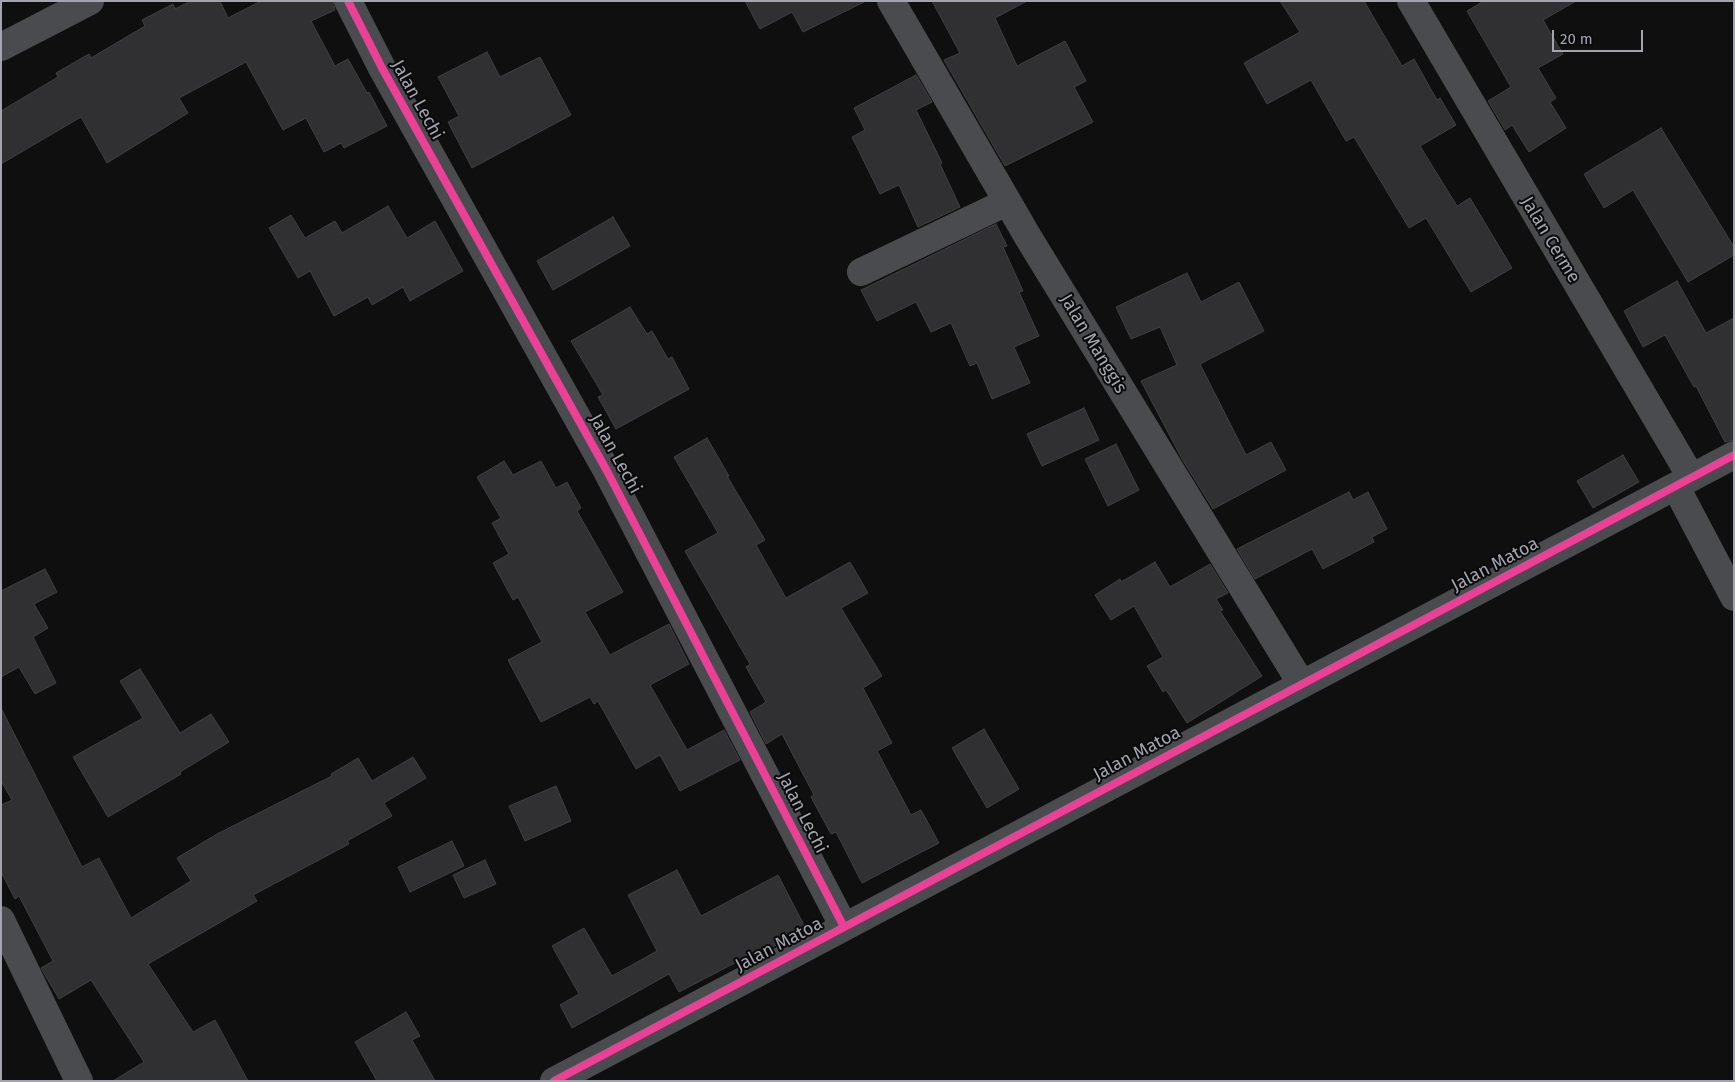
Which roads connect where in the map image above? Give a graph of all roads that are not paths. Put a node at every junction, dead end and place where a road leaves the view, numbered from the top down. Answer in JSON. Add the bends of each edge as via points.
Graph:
{"nodes":[{"id":1,"x":90,"y":1,"type":"edge"},
{"id":2,"x":348,"y":1,"type":"edge"},
{"id":3,"x":891,"y":1,"type":"edge"},
{"id":4,"x":1411,"y":1,"type":"edge"},
{"id":5,"x":1,"y":47,"type":"edge"},
{"id":6,"x":1008,"y":202,"type":"junction"},
{"id":7,"x":861,"y":272,"type":"dead end"},
{"id":8,"x":1734,"y":455,"type":"edge"},
{"id":9,"x":1683,"y":482,"type":"junction"},
{"id":10,"x":1734,"y":597,"type":"edge"},
{"id":11,"x":1301,"y":683,"type":"junction"},
{"id":12,"x":1,"y":920,"type":"edge"},
{"id":13,"x":844,"y":927,"type":"junction"},
{"id":14,"x":79,"y":1081,"type":"edge"},
{"id":15,"x":554,"y":1081,"type":"edge"}],
"edges":[{"from":1,"to":5,"type":"street"},
{"from":2,"to":13,"type":"street","name":"Jalan Lechi","via":[[382,68],[608,471]]},
{"from":3,"to":6,"type":"street","name":"Jalan Manggis"},
{"from":4,"to":9,"type":"street","name":"Jalan Cerme"},
{"from":6,"to":7,"type":"street"},
{"from":6,"to":11,"type":"street","name":"Jalan Manggis"},
{"from":8,"to":9,"type":"street","name":"Jalan Matoa"},
{"from":9,"to":10,"type":"street","name":"Jalan Cerme"},
{"from":9,"to":11,"type":"street","name":"Jalan Matoa"},
{"from":11,"to":13,"type":"street","name":"Jalan Matoa"},
{"from":12,"to":14,"type":"street"},
{"from":13,"to":15,"type":"street","name":"Jalan Matoa"}]}
